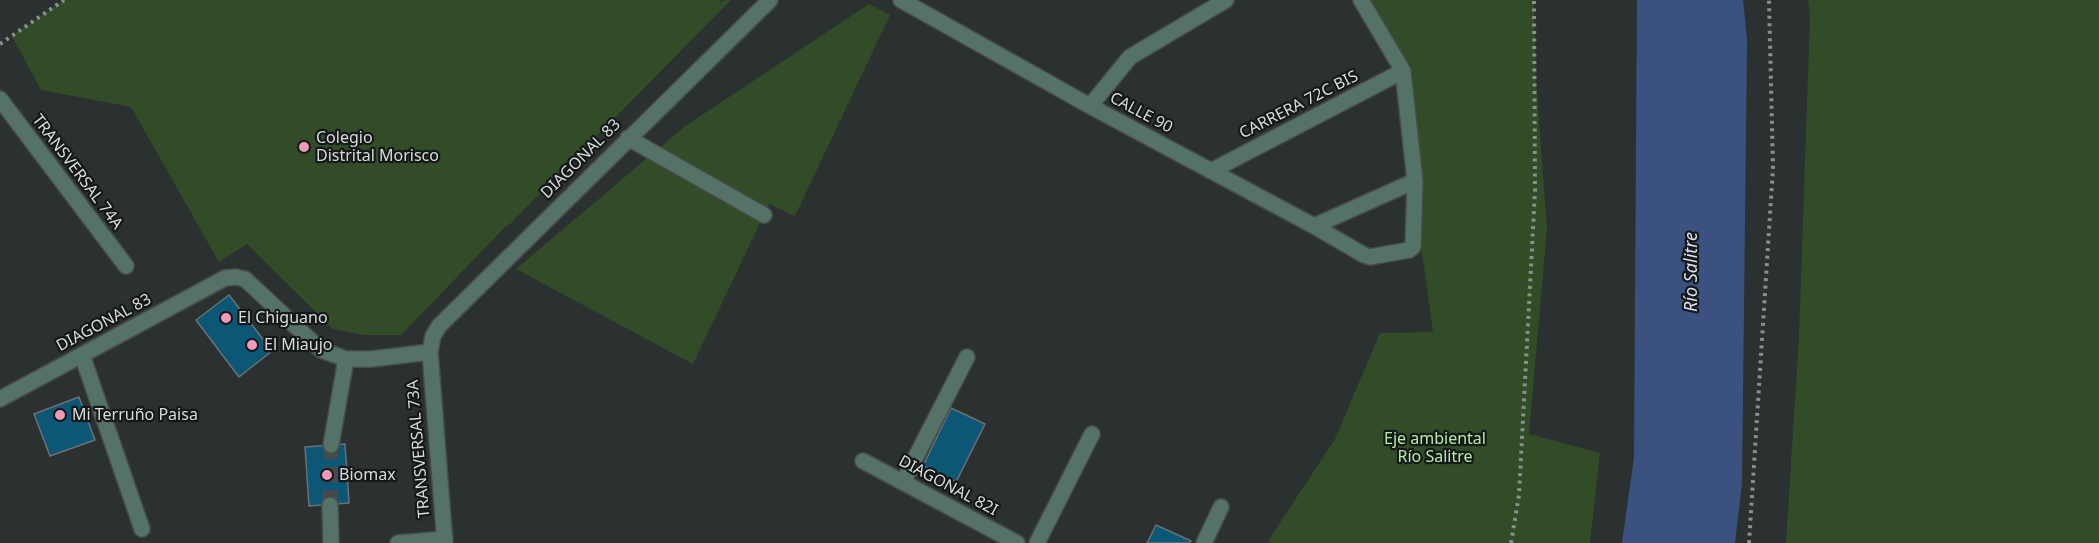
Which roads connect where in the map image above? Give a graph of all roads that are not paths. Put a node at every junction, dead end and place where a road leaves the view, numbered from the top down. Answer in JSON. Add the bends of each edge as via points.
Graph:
{"nodes":[{"id":1,"x":770,"y":0,"type":"edge"},
{"id":2,"x":901,"y":0,"type":"edge"},
{"id":3,"x":1226,"y":0,"type":"edge"},
{"id":4,"x":1360,"y":0,"type":"edge"},
{"id":5,"x":1403,"y":70,"type":"junction"},
{"id":6,"x":0,"y":99,"type":"edge"},
{"id":7,"x":1090,"y":106,"type":"junction"},
{"id":8,"x":628,"y":138,"type":"junction"},
{"id":9,"x":1211,"y":171,"type":"junction"},
{"id":10,"x":1415,"y":181,"type":"junction"},
{"id":11,"x":764,"y":215,"type":"dead end"},
{"id":12,"x":1314,"y":226,"type":"junction"},
{"id":13,"x":126,"y":266,"type":"dead end"},
{"id":14,"x":430,"y":352,"type":"junction"},
{"id":15,"x":82,"y":355,"type":"junction"},
{"id":16,"x":967,"y":357,"type":"dead end"},
{"id":17,"x":346,"y":359,"type":"junction"},
{"id":18,"x":0,"y":399,"type":"edge"},
{"id":19,"x":1092,"y":434,"type":"dead end"},
{"id":20,"x":331,"y":445,"type":"tunnel mouth"},
{"id":21,"x":863,"y":461,"type":"dead end"},
{"id":22,"x":903,"y":482,"type":"junction"},
{"id":23,"x":330,"y":505,"type":"tunnel mouth"},
{"id":24,"x":1221,"y":507,"type":"dead end"},
{"id":25,"x":142,"y":529,"type":"dead end"},
{"id":26,"x":445,"y":541,"type":"edge"},
{"id":27,"x":331,"y":543,"type":"edge"},
{"id":28,"x":398,"y":543,"type":"edge"},
{"id":29,"x":1017,"y":543,"type":"edge"},
{"id":30,"x":1037,"y":543,"type":"edge"},
{"id":31,"x":1204,"y":543,"type":"edge"}],
"edges":[{"from":1,"to":8,"type":"street","name":"DIAGONAL 83"},
{"from":2,"to":7,"type":"street","name":"CALLE 90"},
{"from":3,"to":7,"type":"street","via":[[1130,57]]},
{"from":4,"to":5,"type":"street"},
{"from":5,"to":9,"type":"street","name":"CARRERA 72C BIS"},
{"from":5,"to":10,"type":"street"},
{"from":6,"to":13,"type":"street","name":"TRANSVERSAL 74A"},
{"from":7,"to":9,"type":"street","name":"CALLE 90"},
{"from":8,"to":11,"type":"street"},
{"from":8,"to":14,"type":"street","name":"DIAGONAL 83","via":[[440,326]]},
{"from":9,"to":12,"type":"street","name":"CALLE 90"},
{"from":10,"to":12,"type":"street"},
{"from":10,"to":12,"type":"street","name":"CALLE 90","via":[[1413,247],[1409,250],[1370,257]]},
{"from":14,"to":17,"type":"street"},
{"from":14,"to":26,"type":"street","name":"TRANSVERSAL 73A"},
{"from":15,"to":17,"type":"street","name":"DIAGONAL 83","via":[[225,278],[236,277],[245,279],[321,350]]},
{"from":15,"to":18,"type":"street","name":"DIAGONAL 83"},
{"from":15,"to":25,"type":"street"},
{"from":16,"to":22,"type":"street"},
{"from":17,"to":20,"type":"street"},
{"from":19,"to":30,"type":"street"},
{"from":21,"to":22,"type":"street","name":"DIAGONAL 82I"},
{"from":22,"to":29,"type":"street","name":"DIAGONAL 82I"},
{"from":23,"to":27,"type":"street"},
{"from":24,"to":31,"type":"street"},
{"from":26,"to":28,"type":"street"}]}
